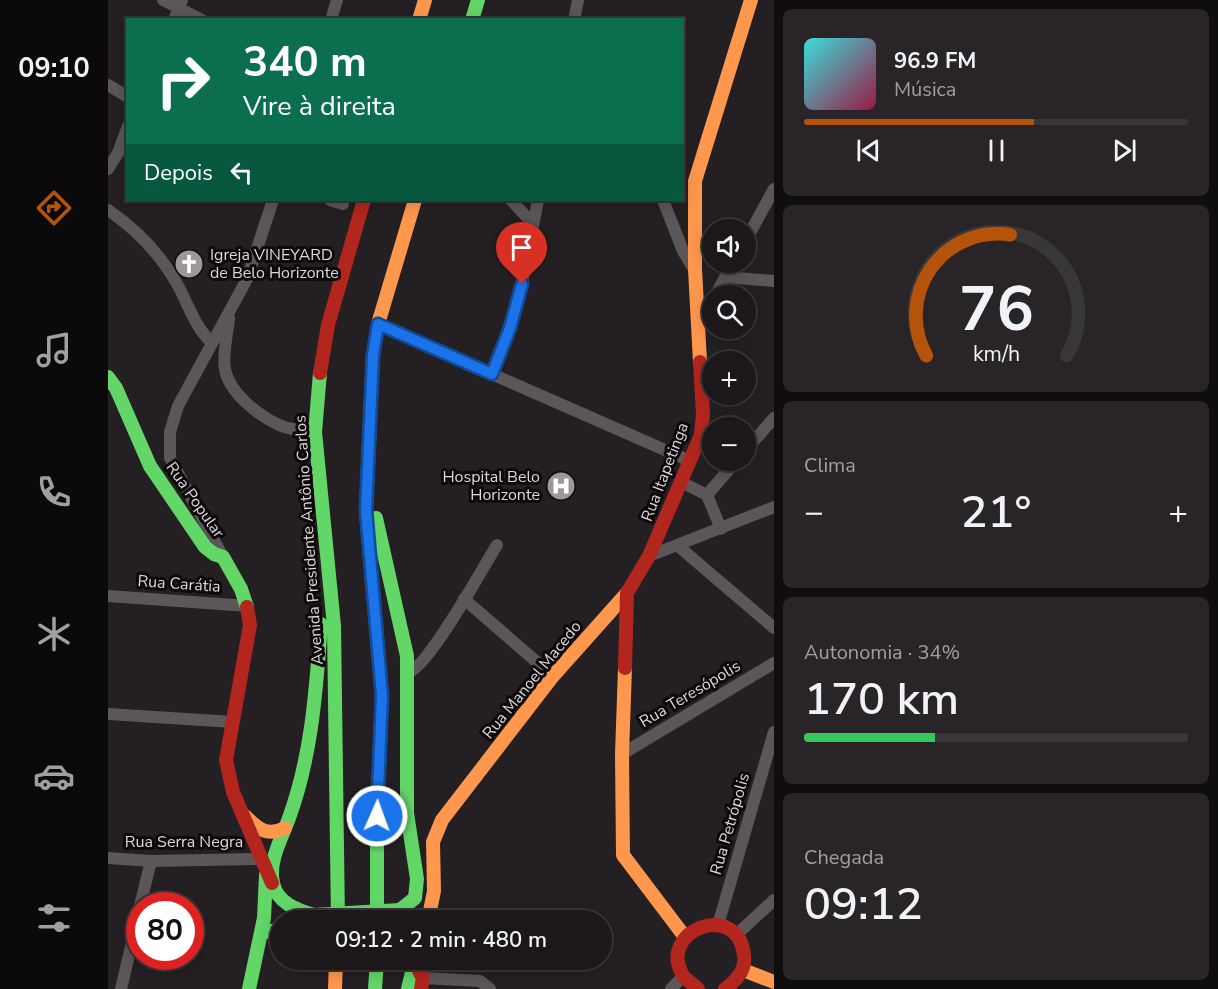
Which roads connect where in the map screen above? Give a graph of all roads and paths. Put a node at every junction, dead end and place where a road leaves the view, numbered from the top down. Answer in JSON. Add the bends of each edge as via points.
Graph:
{"nodes":[{"id":1,"x":163,"y":0,"type":"edge"},
{"id":2,"x":337,"y":0,"type":"edge"},
{"id":3,"x":425,"y":0,"type":"edge"},
{"id":4,"x":478,"y":0,"type":"edge"},
{"id":5,"x":751,"y":0,"type":"edge"},
{"id":6,"x":577,"y":2,"type":"edge"},
{"id":7,"x":178,"y":10,"type":"edge"},
{"id":8,"x":197,"y":18,"type":"edge"},
{"id":9,"x":332,"y":18,"type":"edge"},
{"id":10,"x":419,"y":18,"type":"edge"},
{"id":11,"x":473,"y":18,"type":"edge"},
{"id":12,"x":574,"y":18,"type":"edge"},
{"id":13,"x":582,"y":18,"type":"edge"},
{"id":14,"x":108,"y":85,"type":"edge"},
{"id":15,"x":126,"y":96,"type":"edge"},
{"id":16,"x":126,"y":131,"type":"edge"},
{"id":17,"x":108,"y":169,"type":"edge"},
{"id":18,"x":774,"y":189,"type":"edge"},
{"id":19,"x":273,"y":201,"type":"edge"},
{"id":20,"x":333,"y":201,"type":"edge"},
{"id":21,"x":364,"y":201,"type":"edge"},
{"id":22,"x":415,"y":201,"type":"edge"},
{"id":23,"x":512,"y":201,"type":"edge"},
{"id":24,"x":538,"y":201,"type":"edge"},
{"id":25,"x":663,"y":201,"type":"edge"},
{"id":26,"x":343,"y":204,"type":"dead end"},
{"id":27,"x":108,"y":210,"type":"edge"},
{"id":28,"x":756,"y":222,"type":"edge"},
{"id":29,"x":533,"y":224,"type":"junction"},
{"id":30,"x":695,"y":270,"type":"junction"},
{"id":31,"x":727,"y":273,"type":"edge"},
{"id":32,"x":725,"y":277,"type":"junction"},
{"id":33,"x":774,"y":281,"type":"edge"},
{"id":34,"x":721,"y":285,"type":"edge"},
{"id":35,"x":229,"y":314,"type":"junction"},
{"id":36,"x":702,"y":319,"type":"edge"},
{"id":37,"x":378,"y":324,"type":"junction"},
{"id":38,"x":699,"y":325,"type":"junction"},
{"id":39,"x":212,"y":343,"type":"junction"},
{"id":40,"x":492,"y":374,"type":"junction"},
{"id":41,"x":108,"y":376,"type":"edge"},
{"id":42,"x":774,"y":418,"type":"edge"},
{"id":43,"x":315,"y":432,"type":"junction"},
{"id":44,"x":756,"y":439,"type":"edge"},
{"id":45,"x":690,"y":461,"type":"junction"},
{"id":46,"x":369,"y":467,"type":"junction"},
{"id":47,"x":728,"y":471,"type":"edge"},
{"id":48,"x":681,"y":482,"type":"junction"},
{"id":49,"x":707,"y":495,"type":"junction"},
{"id":50,"x":774,"y":507,"type":"edge"},
{"id":51,"x":721,"y":528,"type":"junction"},
{"id":52,"x":496,"y":545,"type":"dead end"},
{"id":53,"x":678,"y":546,"type":"junction"},
{"id":54,"x":649,"y":556,"type":"junction"},
{"id":55,"x":224,"y":557,"type":"junction"},
{"id":56,"x":327,"y":560,"type":"junction"},
{"id":57,"x":627,"y":593,"type":"junction"},
{"id":58,"x":108,"y":596,"type":"edge"},
{"id":59,"x":464,"y":598,"type":"junction"},
{"id":60,"x":248,"y":606,"type":"junction"},
{"id":61,"x":774,"y":628,"type":"edge"},
{"id":62,"x":774,"y":663,"type":"edge"},
{"id":63,"x":408,"y":673,"type":"junction"},
{"id":64,"x":554,"y":676,"type":"junction"},
{"id":65,"x":108,"y":714,"type":"edge"},
{"id":66,"x":233,"y":722,"type":"junction"},
{"id":67,"x":774,"y":732,"type":"edge"},
{"id":68,"x":622,"y":754,"type":"junction"},
{"id":69,"x":465,"y":791,"type":"junction"},
{"id":70,"x":243,"y":814,"type":"junction"},
{"id":71,"x":285,"y":828,"type":"junction"},
{"id":72,"x":108,"y":858,"type":"edge"},
{"id":73,"x":151,"y":861,"type":"junction"},
{"id":74,"x":263,"y":864,"type":"junction"},
{"id":75,"x":272,"y":882,"type":"junction"},
{"id":76,"x":144,"y":892,"type":"edge"},
{"id":77,"x":267,"y":895,"type":"junction"},
{"id":78,"x":774,"y":900,"type":"edge"},
{"id":79,"x":297,"y":910,"type":"edge"},
{"id":80,"x":338,"y":910,"type":"edge"},
{"id":81,"x":377,"y":910,"type":"edge"},
{"id":82,"x":404,"y":910,"type":"edge"},
{"id":83,"x":416,"y":910,"type":"edge"},
{"id":84,"x":430,"y":910,"type":"edge"},
{"id":85,"x":718,"y":925,"type":"junction"},
{"id":86,"x":270,"y":931,"type":"edge"},
{"id":87,"x":262,"y":933,"type":"junction"},
{"id":88,"x":736,"y":935,"type":"junction"},
{"id":89,"x":685,"y":937,"type":"junction"},
{"id":90,"x":126,"y":968,"type":"edge"},
{"id":91,"x":336,"y":970,"type":"edge"},
{"id":92,"x":376,"y":970,"type":"edge"},
{"id":93,"x":413,"y":970,"type":"edge"},
{"id":94,"x":743,"y":970,"type":"junction"},
{"id":95,"x":683,"y":976,"type":"junction"},
{"id":96,"x":774,"y":982,"type":"edge"},
{"id":97,"x":422,"y":984,"type":"edge"},
{"id":98,"x":121,"y":989,"type":"edge"},
{"id":99,"x":249,"y":989,"type":"edge"},
{"id":100,"x":335,"y":989,"type":"edge"},
{"id":101,"x":375,"y":989,"type":"edge"},
{"id":102,"x":408,"y":989,"type":"edge"},
{"id":103,"x":490,"y":989,"type":"edge"},
{"id":104,"x":671,"y":989,"type":"edge"},
{"id":105,"x":698,"y":989,"type":"edge"},
{"id":106,"x":724,"y":989,"type":"edge"}],
"edges":[{"from":1,"to":7,"type":"street"},
{"from":2,"to":9,"type":"street"},
{"from":3,"to":10,"type":"main road"},
{"from":4,"to":11,"type":"main road"},
{"from":5,"to":30,"type":"main road","name":"Rua Itapetinga","via":[[695,182]]},
{"from":6,"to":12,"type":"street"},
{"from":6,"to":13,"type":"street"},
{"from":7,"to":8,"type":"street"},
{"from":14,"to":15,"type":"street"},
{"from":16,"to":17,"type":"street"},
{"from":18,"to":28,"type":"street"},
{"from":19,"to":35,"type":"street","via":[[247,279]]},
{"from":20,"to":26,"type":"street"},
{"from":21,"to":43,"type":"main road","name":"Avenida Presidente Antônio Carlos","via":[[328,325]]},
{"from":22,"to":37,"type":"main road"},
{"from":23,"to":29,"type":"street"},
{"from":24,"to":29,"type":"street"},
{"from":25,"to":30,"type":"street"},
{"from":27,"to":39,"type":"street","via":[[160,257],[197,325]]},
{"from":29,"to":40,"type":"street","via":[[517,302]]},
{"from":30,"to":38,"type":"main road","name":"Rua Itapetinga"},
{"from":31,"to":32,"type":"street"},
{"from":32,"to":33,"type":"street"},
{"from":32,"to":34,"type":"street"},
{"from":35,"to":39,"type":"street"},
{"from":35,"to":43,"type":"street","via":[[224,368],[230,383],[266,418],[281,426]]},
{"from":36,"to":38,"type":"street"},
{"from":37,"to":40,"type":"street"},
{"from":37,"to":46,"type":"main road","via":[[373,355]]},
{"from":38,"to":45,"type":"main road","name":"Rua Itapetinga","via":[[703,415]]},
{"from":39,"to":55,"type":"street","via":[[178,406],[170,432],[170,458]]},
{"from":40,"to":45,"type":"street"},
{"from":41,"to":55,"type":"main road","name":"Rua Popular","via":[[150,466],[205,547]]},
{"from":42,"to":44,"type":"street"},
{"from":43,"to":56,"type":"main road","name":"Avenida Presidente Antônio Carlos"},
{"from":45,"to":48,"type":"main road","name":"Rua Itapetinga"},
{"from":46,"to":63,"type":"main road"},
{"from":46,"to":81,"type":"main road","via":[[366,510],[382,696]]},
{"from":47,"to":49,"type":"street"},
{"from":48,"to":49,"type":"street"},
{"from":48,"to":54,"type":"main road","name":"Rua Itapetinga"},
{"from":49,"to":51,"type":"street"},
{"from":50,"to":51,"type":"street"},
{"from":51,"to":53,"type":"street"},
{"from":52,"to":59,"type":"street"},
{"from":53,"to":54,"type":"street"},
{"from":53,"to":61,"type":"street"},
{"from":54,"to":57,"type":"main road","name":"Rua Itapetinga"},
{"from":55,"to":60,"type":"main road","name":"Rua Popular"},
{"from":56,"to":71,"type":"main road","via":[[309,752]]},
{"from":56,"to":80,"type":"main road","name":"Avenida Presidente Antônio Carlos","via":[[334,626]]},
{"from":57,"to":64,"type":"main road","name":"Rua Manoel Macedo"},
{"from":57,"to":68,"type":"main road","name":"Rua Itapetinga"},
{"from":58,"to":60,"type":"street","name":"Rua Carátia"},
{"from":59,"to":63,"type":"street","via":[[432,651],[418,668]]},
{"from":59,"to":64,"type":"street"},
{"from":60,"to":66,"type":"main road","name":"Rua Popular","via":[[250,625]]},
{"from":62,"to":68,"type":"street","name":"Rua Teresópolis"},
{"from":63,"to":82,"type":"main road","via":[[406,813],[417,879],[415,898]]},
{"from":64,"to":69,"type":"main road","name":"Rua Manoel Macedo"},
{"from":65,"to":66,"type":"street"},
{"from":66,"to":70,"type":"main road","name":"Rua Popular","via":[[226,760]]},
{"from":67,"to":85,"type":"street","name":"Rua Petrópolis"},
{"from":68,"to":89,"type":"main road","name":"Rua Itapetinga","via":[[623,855]]},
{"from":69,"to":83,"type":"main road","name":"Rua Manoel Macedo","via":[[436,821],[423,867],[424,894]]},
{"from":69,"to":84,"type":"main road","name":"Rua Manoel Macedo","via":[[442,820],[433,842],[434,891]]},
{"from":70,"to":71,"type":"main road","name":"Rua Popular","via":[[265,833]]},
{"from":70,"to":74,"type":"main road","name":"Rua Popular"},
{"from":71,"to":75,"type":"main road"},
{"from":72,"to":73,"type":"street","name":"Rua Serra Negra"},
{"from":73,"to":74,"type":"street","name":"Rua Serra Negra"},
{"from":73,"to":76,"type":"street"},
{"from":74,"to":75,"type":"main road","name":"Rua Popular"},
{"from":74,"to":77,"type":"main road","name":"Rua Popular"},
{"from":75,"to":77,"type":"main road","name":"Rua Popular"},
{"from":75,"to":79,"type":"main road","bridge":true,"via":[[283,902]]},
{"from":77,"to":87,"type":"main road","name":"Rua Popular"},
{"from":78,"to":88,"type":"street"},
{"from":85,"to":88,"type":"main road"},
{"from":85,"to":89,"type":"main road","via":[[694,929]]},
{"from":86,"to":87,"type":"main road"},
{"from":87,"to":99,"type":"main road","name":"Rua Popular"},
{"from":88,"to":94,"type":"main road","via":[[745,958]]},
{"from":89,"to":95,"type":"main road","via":[[678,956]]},
{"from":90,"to":98,"type":"street"},
{"from":91,"to":100,"type":"main road"},
{"from":92,"to":101,"type":"main road"},
{"from":93,"to":102,"type":"main road"},
{"from":94,"to":96,"type":"main road"},
{"from":94,"to":106,"type":"main road"},
{"from":95,"to":104,"type":"street"},
{"from":95,"to":105,"type":"main road"},
{"from":97,"to":103,"type":"street","via":[[480,981]]}]}
